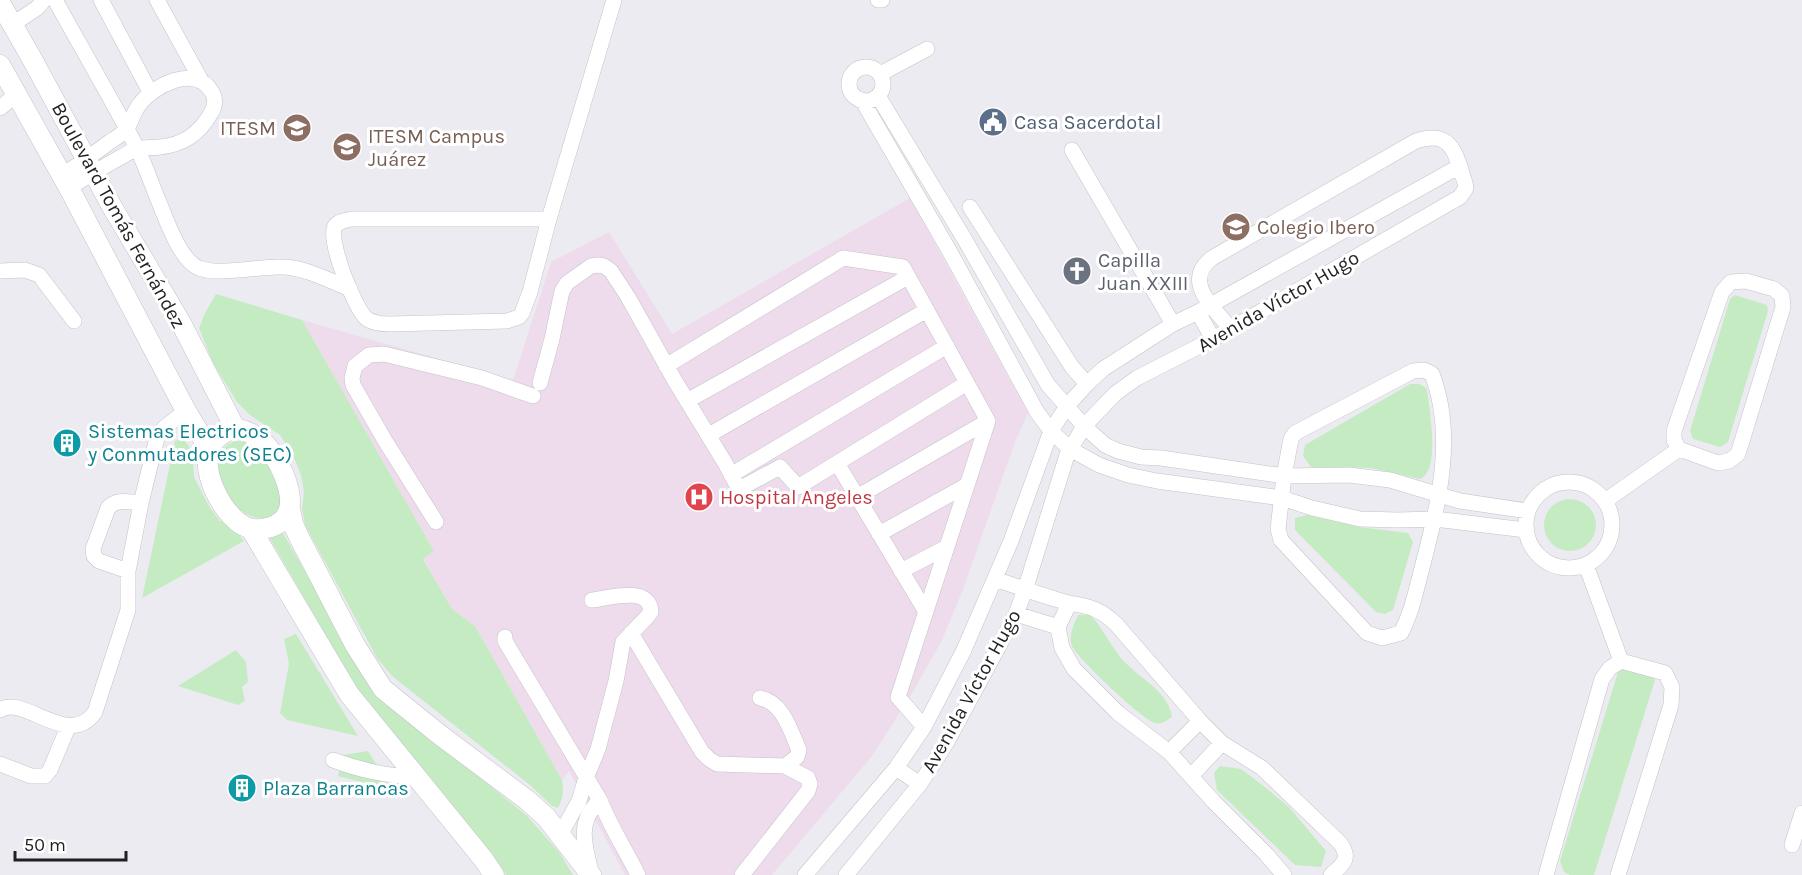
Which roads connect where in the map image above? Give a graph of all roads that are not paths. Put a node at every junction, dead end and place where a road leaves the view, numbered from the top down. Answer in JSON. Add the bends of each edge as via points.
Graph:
{"nodes":[{"id":1,"x":44,"y":0,"type":"edge"},
{"id":2,"x":55,"y":0,"type":"edge"},
{"id":3,"x":101,"y":0,"type":"edge"},
{"id":4,"x":157,"y":0,"type":"edge"},
{"id":5,"x":614,"y":0,"type":"edge"},
{"id":6,"x":0,"y":3,"type":"edge"},
{"id":7,"x":13,"y":24,"type":"junction"},
{"id":8,"x":927,"y":49,"type":"dead end"},
{"id":9,"x":31,"y":57,"type":"junction"},
{"id":10,"x":2,"y":68,"type":"edge"},
{"id":11,"x":880,"y":74,"type":"junction"},
{"id":12,"x":202,"y":82,"type":"junction"},
{"id":13,"x":150,"y":92,"type":"junction"},
{"id":14,"x":17,"y":94,"type":"junction"},
{"id":15,"x":878,"y":96,"type":"junction"},
{"id":16,"x":862,"y":100,"type":"junction"},
{"id":17,"x":0,"y":108,"type":"edge"},
{"id":18,"x":126,"y":130,"type":"junction"},
{"id":19,"x":137,"y":149,"type":"junction"},
{"id":20,"x":1072,"y":150,"type":"dead end"},
{"id":21,"x":90,"y":166,"type":"junction"},
{"id":22,"x":1460,"y":166,"type":"junction"},
{"id":23,"x":66,"y":182,"type":"junction"},
{"id":24,"x":970,"y":207,"type":"dead end"},
{"id":25,"x":549,"y":219,"type":"junction"},
{"id":26,"x":966,"y":242,"type":"junction"},
{"id":27,"x":950,"y":252,"type":"junction"},
{"id":28,"x":0,"y":271,"type":"edge"},
{"id":29,"x":908,"y":277,"type":"junction"},
{"id":30,"x":350,"y":289,"type":"junction"},
{"id":31,"x":1204,"y":308,"type":"junction"},
{"id":32,"x":927,"y":310,"type":"junction"},
{"id":33,"x":74,"y":321,"type":"dead end"},
{"id":34,"x":1173,"y":324,"type":"junction"},
{"id":35,"x":1230,"y":328,"type":"junction"},
{"id":36,"x":1213,"y":339,"type":"junction"},
{"id":37,"x":947,"y":346,"type":"junction"},
{"id":38,"x":1124,"y":355,"type":"junction"},
{"id":39,"x":1033,"y":360,"type":"junction"},
{"id":40,"x":666,"y":366,"type":"junction"},
{"id":41,"x":1015,"y":372,"type":"junction"},
{"id":42,"x":1137,"y":378,"type":"junction"},
{"id":43,"x":967,"y":383,"type":"junction"},
{"id":44,"x":1087,"y":384,"type":"junction"},
{"id":45,"x":687,"y":401,"type":"junction"},
{"id":46,"x":1067,"y":406,"type":"junction"},
{"id":47,"x":186,"y":411,"type":"junction"},
{"id":48,"x":988,"y":421,"type":"junction"},
{"id":49,"x":1084,"y":426,"type":"junction"},
{"id":50,"x":235,"y":428,"type":"junction"},
{"id":51,"x":1051,"y":431,"type":"junction"},
{"id":52,"x":709,"y":435,"type":"junction"},
{"id":53,"x":209,"y":449,"type":"junction"},
{"id":54,"x":1070,"y":449,"type":"junction"},
{"id":55,"x":1679,"y":449,"type":"junction"},
{"id":56,"x":1161,"y":458,"type":"junction"},
{"id":57,"x":837,"y":463,"type":"junction"},
{"id":58,"x":731,"y":475,"type":"junction"},
{"id":59,"x":1284,"y":476,"type":"junction"},
{"id":60,"x":1157,"y":481,"type":"junction"},
{"id":61,"x":967,"y":485,"type":"junction"},
{"id":62,"x":1438,"y":496,"type":"junction"},
{"id":63,"x":857,"y":497,"type":"junction"},
{"id":64,"x":1282,"y":498,"type":"junction"},
{"id":65,"x":1605,"y":501,"type":"junction"},
{"id":66,"x":141,"y":503,"type":"junction"},
{"id":67,"x":290,"y":508,"type":"junction"},
{"id":68,"x":1528,"y":511,"type":"junction"},
{"id":69,"x":1435,"y":519,"type":"junction"},
{"id":70,"x":436,"y":522,"type":"dead end"},
{"id":71,"x":251,"y":529,"type":"junction"},
{"id":72,"x":1526,"y":530,"type":"junction"},
{"id":73,"x":879,"y":534,"type":"junction"},
{"id":74,"x":947,"y":547,"type":"junction"},
{"id":75,"x":1586,"y":565,"type":"junction"},
{"id":76,"x":901,"y":571,"type":"junction"},
{"id":77,"x":129,"y":572,"type":"junction"},
{"id":78,"x":995,"y":579,"type":"junction"},
{"id":79,"x":1025,"y":590,"type":"junction"},
{"id":80,"x":592,"y":600,"type":"dead end"},
{"id":81,"x":1069,"y":603,"type":"junction"},
{"id":82,"x":926,"y":612,"type":"junction"},
{"id":83,"x":1016,"y":614,"type":"junction"},
{"id":84,"x":1058,"y":627,"type":"junction"},
{"id":85,"x":631,"y":633,"type":"junction"},
{"id":86,"x":505,"y":637,"type":"dead end"},
{"id":87,"x":1621,"y":661,"type":"junction"},
{"id":88,"x":760,"y":698,"type":"dead end"},
{"id":89,"x":0,"y":710,"type":"edge"},
{"id":90,"x":1200,"y":721,"type":"junction"},
{"id":91,"x":68,"y":727,"type":"junction"},
{"id":92,"x":924,"y":727,"type":"junction"},
{"id":93,"x":1222,"y":742,"type":"junction"},
{"id":94,"x":1169,"y":752,"type":"junction"},
{"id":95,"x":333,"y":760,"type":"dead end"},
{"id":96,"x":0,"y":764,"type":"edge"},
{"id":97,"x":784,"y":765,"type":"junction"},
{"id":98,"x":896,"y":768,"type":"junction"},
{"id":99,"x":1191,"y":776,"type":"junction"},
{"id":100,"x":586,"y":777,"type":"junction"},
{"id":101,"x":417,"y":778,"type":"junction"},
{"id":102,"x":920,"y":784,"type":"junction"},
{"id":103,"x":600,"y":800,"type":"junction"},
{"id":104,"x":1802,"y":813,"type":"edge"},
{"id":105,"x":560,"y":835,"type":"junction"},
{"id":106,"x":1792,"y":845,"type":"dead end"},
{"id":107,"x":494,"y":875,"type":"edge"},
{"id":108,"x":591,"y":875,"type":"edge"},
{"id":109,"x":638,"y":875,"type":"edge"},
{"id":110,"x":742,"y":875,"type":"edge"},
{"id":111,"x":805,"y":875,"type":"edge"},
{"id":112,"x":846,"y":875,"type":"edge"},
{"id":113,"x":1284,"y":875,"type":"edge"},
{"id":114,"x":1330,"y":875,"type":"edge"},
{"id":115,"x":1546,"y":875,"type":"edge"},
{"id":116,"x":1618,"y":875,"type":"edge"}],
"edges":[{"from":1,"to":7,"type":"street"},
{"from":2,"to":18,"type":"street"},
{"from":3,"to":13,"type":"street"},
{"from":4,"to":12,"type":"street"},
{"from":5,"to":25,"type":"street"},
{"from":6,"to":7,"type":"main road","name":"Boulevard Tomás Fernández"},
{"from":7,"to":9,"type":"main road","name":"Boulevard Tomás Fernández"},
{"from":8,"to":11,"type":"street"},
{"from":9,"to":10,"type":"main road"},
{"from":9,"to":21,"type":"main road","name":"Boulevard Tomás Fernández"},
{"from":10,"to":14,"type":"main road","name":"Boulevard Tomás Fernández"},
{"from":11,"to":15,"type":"street","via":[[883,85]]},
{"from":11,"to":16,"type":"street","via":[[864,67],[854,72],[850,88]]},
{"from":12,"to":13,"type":"street","via":[[179,79]]},
{"from":12,"to":19,"type":"street","via":[[214,96],[214,108],[207,122],[186,140],[171,146]]},
{"from":13,"to":18,"type":"street"},
{"from":14,"to":17,"type":"street"},
{"from":14,"to":23,"type":"main road","name":"Boulevard Tomás Fernández"},
{"from":15,"to":16,"type":"street"},
{"from":15,"to":26,"type":"street"},
{"from":16,"to":27,"type":"street"},
{"from":18,"to":19,"type":"street"},
{"from":18,"to":21,"type":"street"},
{"from":19,"to":21,"type":"street"},
{"from":19,"to":30,"type":"street","via":[[181,250],[199,268],[213,271],[290,267]]},
{"from":20,"to":34,"type":"street"},
{"from":21,"to":23,"type":"street"},
{"from":21,"to":50,"type":"main road","name":"Boulevard Tomás Fernández","via":[[181,323]]},
{"from":22,"to":31,"type":"street","name":"Avenida Víctor Hugo"},
{"from":22,"to":31,"type":"street","via":[[1450,144],[1444,140],[1416,141],[1204,264],[1198,279]]},
{"from":22,"to":35,"type":"street","name":"Avenida Víctor Hugo","via":[[1466,188],[1460,197]]},
{"from":23,"to":47,"type":"main road","name":"Boulevard Tomás Fernández"},
{"from":24,"to":44,"type":"street","via":[[1072,367]]},
{"from":25,"to":30,"type":"street","via":[[344,220],[335,226],[333,236]]},
{"from":25,"to":30,"type":"street","via":[[526,302],[514,319],[380,324],[362,314]]},
{"from":26,"to":27,"type":"street"},
{"from":26,"to":39,"type":"street"},
{"from":27,"to":41,"type":"street"},
{"from":28,"to":33,"type":"street","via":[[25,270],[39,275]]},
{"from":29,"to":32,"type":"street"},
{"from":29,"to":40,"type":"street","via":[[903,267],[843,258]]},
{"from":29,"to":45,"type":"street"},
{"from":31,"to":34,"type":"street","name":"Avenida Víctor Hugo"},
{"from":31,"to":35,"type":"street"},
{"from":31,"to":36,"type":"street"},
{"from":32,"to":37,"type":"street"},
{"from":32,"to":52,"type":"street"},
{"from":34,"to":38,"type":"street","name":"Avenida Víctor Hugo"},
{"from":35,"to":36,"type":"street","name":"Avenida Víctor Hugo"},
{"from":36,"to":42,"type":"street","name":"Avenida Víctor Hugo"},
{"from":37,"to":43,"type":"street"},
{"from":37,"to":58,"type":"street"},
{"from":38,"to":42,"type":"street"},
{"from":38,"to":44,"type":"street","name":"Avenida Víctor Hugo"},
{"from":39,"to":41,"type":"street"},
{"from":39,"to":46,"type":"street"},
{"from":40,"to":45,"type":"street"},
{"from":40,"to":70,"type":"street","via":[[611,271],[598,265],[567,283],[562,291],[537,389],[393,355],[369,355],[355,366],[353,385]]},
{"from":41,"to":51,"type":"street"},
{"from":42,"to":49,"type":"street","name":"Avenida Víctor Hugo"},
{"from":43,"to":48,"type":"street"},
{"from":43,"to":57,"type":"street"},
{"from":44,"to":46,"type":"street","name":"Avenida Víctor Hugo"},
{"from":45,"to":52,"type":"street"},
{"from":46,"to":49,"type":"street"},
{"from":46,"to":51,"type":"street","name":"Avenida Víctor Hugo"},
{"from":47,"to":53,"type":"main road","name":"Boulevard Tomás Fernández"},
{"from":47,"to":66,"type":"street","via":[[157,438]]},
{"from":48,"to":61,"type":"street"},
{"from":48,"to":63,"type":"street"},
{"from":49,"to":54,"type":"street","name":"Avenida Víctor Hugo"},
{"from":49,"to":56,"type":"street","via":[[1118,451]]},
{"from":50,"to":53,"type":"main road","via":[[224,432]]},
{"from":50,"to":67,"type":"main road","via":[[259,438],[279,462]]},
{"from":51,"to":54,"type":"street"},
{"from":51,"to":78,"type":"street","name":"Avenida Víctor Hugo"},
{"from":52,"to":58,"type":"street"},
{"from":53,"to":71,"type":"main road","via":[[207,463],[218,496],[226,509]]},
{"from":54,"to":60,"type":"street","via":[[1099,465]]},
{"from":54,"to":79,"type":"street","name":"Avenida Víctor Hugo"},
{"from":55,"to":55,"type":"street","via":[[1674,431],[1722,292],[1731,282],[1746,281],[1774,289],[1782,296],[1783,307],[1738,454],[1718,463]]},
{"from":55,"to":65,"type":"street"},
{"from":56,"to":59,"type":"street"},
{"from":56,"to":60,"type":"street"},
{"from":57,"to":58,"type":"street","via":[[798,487],[780,467],[739,489]]},
{"from":57,"to":63,"type":"street"},
{"from":59,"to":62,"type":"street","via":[[1349,475],[1390,480]]},
{"from":59,"to":62,"type":"street","via":[[1295,433],[1413,370],[1424,370],[1432,374],[1439,392],[1443,421]]},
{"from":59,"to":64,"type":"street"},
{"from":60,"to":64,"type":"street"},
{"from":61,"to":73,"type":"street"},
{"from":61,"to":74,"type":"street"},
{"from":62,"to":68,"type":"street"},
{"from":62,"to":69,"type":"street"},
{"from":63,"to":73,"type":"street"},
{"from":64,"to":69,"type":"street","via":[[1360,519]]},
{"from":64,"to":69,"type":"street","via":[[1278,529],[1281,540],[1367,633],[1382,638],[1401,633],[1409,617]]},
{"from":65,"to":68,"type":"street","via":[[1584,484],[1570,482],[1545,490]]},
{"from":65,"to":75,"type":"street","via":[[1611,512],[1611,537],[1597,558]]},
{"from":66,"to":77,"type":"street"},
{"from":66,"to":77,"type":"street","via":[[112,503],[93,549],[99,561]]},
{"from":67,"to":71,"type":"main road","via":[[277,525]]},
{"from":67,"to":105,"type":"main road","via":[[300,539],[355,645],[383,689],[527,800]]},
{"from":68,"to":72,"type":"street"},
{"from":69,"to":72,"type":"street"},
{"from":71,"to":101,"type":"main road","via":[[349,694]]},
{"from":72,"to":75,"type":"street","via":[[1537,555],[1548,563],[1560,568]]},
{"from":73,"to":76,"type":"street"},
{"from":74,"to":76,"type":"street"},
{"from":74,"to":82,"type":"street"},
{"from":75,"to":87,"type":"street"},
{"from":76,"to":82,"type":"street"},
{"from":77,"to":91,"type":"street","via":[[128,610],[95,712],[91,718]]},
{"from":78,"to":79,"type":"street"},
{"from":78,"to":92,"type":"street","name":"Avenida Víctor Hugo"},
{"from":79,"to":81,"type":"street"},
{"from":79,"to":83,"type":"street","name":"Avenida Víctor Hugo"},
{"from":80,"to":85,"type":"street","via":[[636,596],[649,601],[651,612]]},
{"from":81,"to":84,"type":"street"},
{"from":81,"to":90,"type":"street","via":[[1092,607],[1107,615]]},
{"from":82,"to":92,"type":"street","via":[[898,697]]},
{"from":83,"to":84,"type":"street"},
{"from":83,"to":102,"type":"street","name":"Avenida Víctor Hugo"},
{"from":84,"to":94,"type":"street","via":[[1062,648],[1074,669],[1118,713]]},
{"from":85,"to":97,"type":"street","via":[[686,728],[709,759],[717,764]]},
{"from":85,"to":100,"type":"street","via":[[623,642],[598,749]]},
{"from":86,"to":100,"type":"street"},
{"from":87,"to":115,"type":"street","via":[[1602,679]]},
{"from":87,"to":116,"type":"street","via":[[1665,673],[1672,687],[1671,705]]},
{"from":88,"to":97,"type":"street","via":[[779,710],[799,750],[797,757]]},
{"from":89,"to":91,"type":"street","via":[[19,708]]},
{"from":90,"to":93,"type":"street"},
{"from":90,"to":94,"type":"street"},
{"from":91,"to":96,"type":"street","via":[[45,776],[31,776]]},
{"from":92,"to":98,"type":"street","name":"Avenida Víctor Hugo"},
{"from":93,"to":99,"type":"street"},
{"from":93,"to":114,"type":"street","via":[[1262,768],[1340,843],[1345,859]]},
{"from":94,"to":99,"type":"street"},
{"from":95,"to":101,"type":"street","via":[[360,770]]},
{"from":97,"to":110,"type":"street","via":[[808,778],[808,791]]},
{"from":98,"to":102,"type":"street"},
{"from":98,"to":111,"type":"street","name":"Avenida Víctor Hugo"},
{"from":99,"to":113,"type":"street"},
{"from":100,"to":103,"type":"street"},
{"from":100,"to":105,"type":"street","via":[[579,801]]},
{"from":101,"to":107,"type":"main road"},
{"from":102,"to":112,"type":"street","name":"Avenida Víctor Hugo"},
{"from":103,"to":108,"type":"street","via":[[590,809],[584,825]]},
{"from":103,"to":109,"type":"street"},
{"from":104,"to":106,"type":"street"},
{"from":105,"to":108,"type":"main road"}]}
